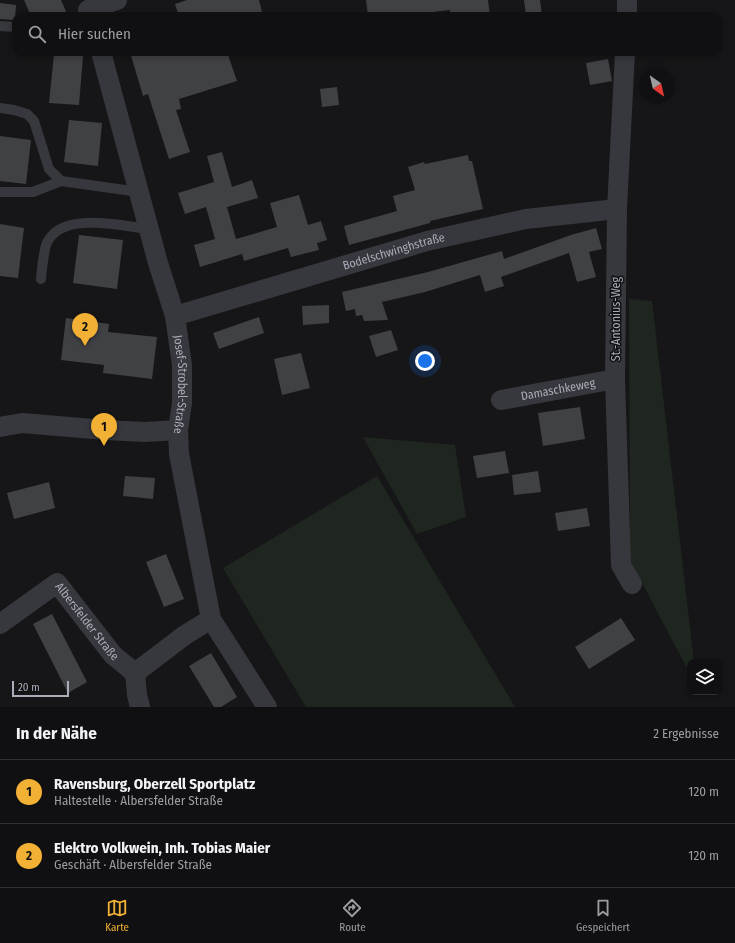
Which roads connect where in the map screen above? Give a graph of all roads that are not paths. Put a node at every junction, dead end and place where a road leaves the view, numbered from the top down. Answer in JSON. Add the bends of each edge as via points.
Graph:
{"nodes":[{"id":1,"x":118,"y":0,"type":"edge"},
{"id":2,"x":627,"y":0,"type":"edge"},
{"id":3,"x":88,"y":9,"type":"edge"},
{"id":4,"x":626,"y":12,"type":"edge"},
{"id":5,"x":0,"y":26,"type":"edge"},
{"id":6,"x":12,"y":27,"type":"edge"},
{"id":7,"x":102,"y":56,"type":"edge"},
{"id":8,"x":625,"y":56,"type":"edge"},
{"id":9,"x":0,"y":108,"type":"edge"},
{"id":10,"x":61,"y":181,"type":"junction"},
{"id":11,"x":0,"y":192,"type":"edge"},
{"id":12,"x":139,"y":192,"type":"junction"},
{"id":13,"x":617,"y":209,"type":"junction"},
{"id":14,"x":149,"y":229,"type":"junction"},
{"id":15,"x":41,"y":279,"type":"dead end"},
{"id":16,"x":175,"y":316,"type":"junction"},
{"id":17,"x":615,"y":379,"type":"junction"},
{"id":18,"x":501,"y":400,"type":"dead end"},
{"id":19,"x":0,"y":427,"type":"edge"},
{"id":20,"x":178,"y":430,"type":"junction"},
{"id":21,"x":632,"y":584,"type":"dead end"},
{"id":22,"x":211,"y":619,"type":"junction"},
{"id":23,"x":0,"y":624,"type":"edge"},
{"id":24,"x":135,"y":674,"type":"junction"},
{"id":25,"x":140,"y":707,"type":"edge"},
{"id":26,"x":267,"y":707,"type":"edge"}],
"edges":[{"from":1,"to":3,"type":"street"},
{"from":2,"to":4,"type":"street"},
{"from":5,"to":6,"type":"lane"},
{"from":7,"to":12,"type":"street","name":"Josef-Strobel-Straße"},
{"from":8,"to":13,"type":"street","name":"St.-Antonius-Weg"},
{"from":9,"to":10,"type":"lane","via":[[27,114],[34,121],[49,169]]},
{"from":10,"to":11,"type":"lane","via":[[33,192]]},
{"from":10,"to":12,"type":"lane"},
{"from":12,"to":14,"type":"street","name":"Josef-Strobel-Straße"},
{"from":13,"to":16,"type":"street","name":"Bodelschwinghstraße","via":[[526,219],[427,241]]},
{"from":13,"to":17,"type":"street","name":"St.-Antonius-Weg"},
{"from":14,"to":15,"type":"lane","via":[[83,222],[63,228],[52,236],[46,245]]},
{"from":14,"to":16,"type":"street","name":"Josef-Strobel-Straße"},
{"from":16,"to":20,"type":"street","name":"Josef-Strobel-Straße","via":[[182,365],[182,402]]},
{"from":17,"to":18,"type":"street","name":"Damaschkeweg"},
{"from":17,"to":21,"type":"street","name":"St.-Antonius-Weg","via":[[621,565]]},
{"from":19,"to":20,"type":"street","via":[[22,423],[145,432]]},
{"from":20,"to":22,"type":"street","name":"Josef-Strobel-Straße","via":[[179,454]]},
{"from":22,"to":24,"type":"street","via":[[185,635]]},
{"from":22,"to":26,"type":"street","name":"Josef-Strobel-Straße"},
{"from":23,"to":24,"type":"street","name":"Albersfelder Straße","via":[[57,583],[113,655]]},
{"from":24,"to":25,"type":"street"}]}
